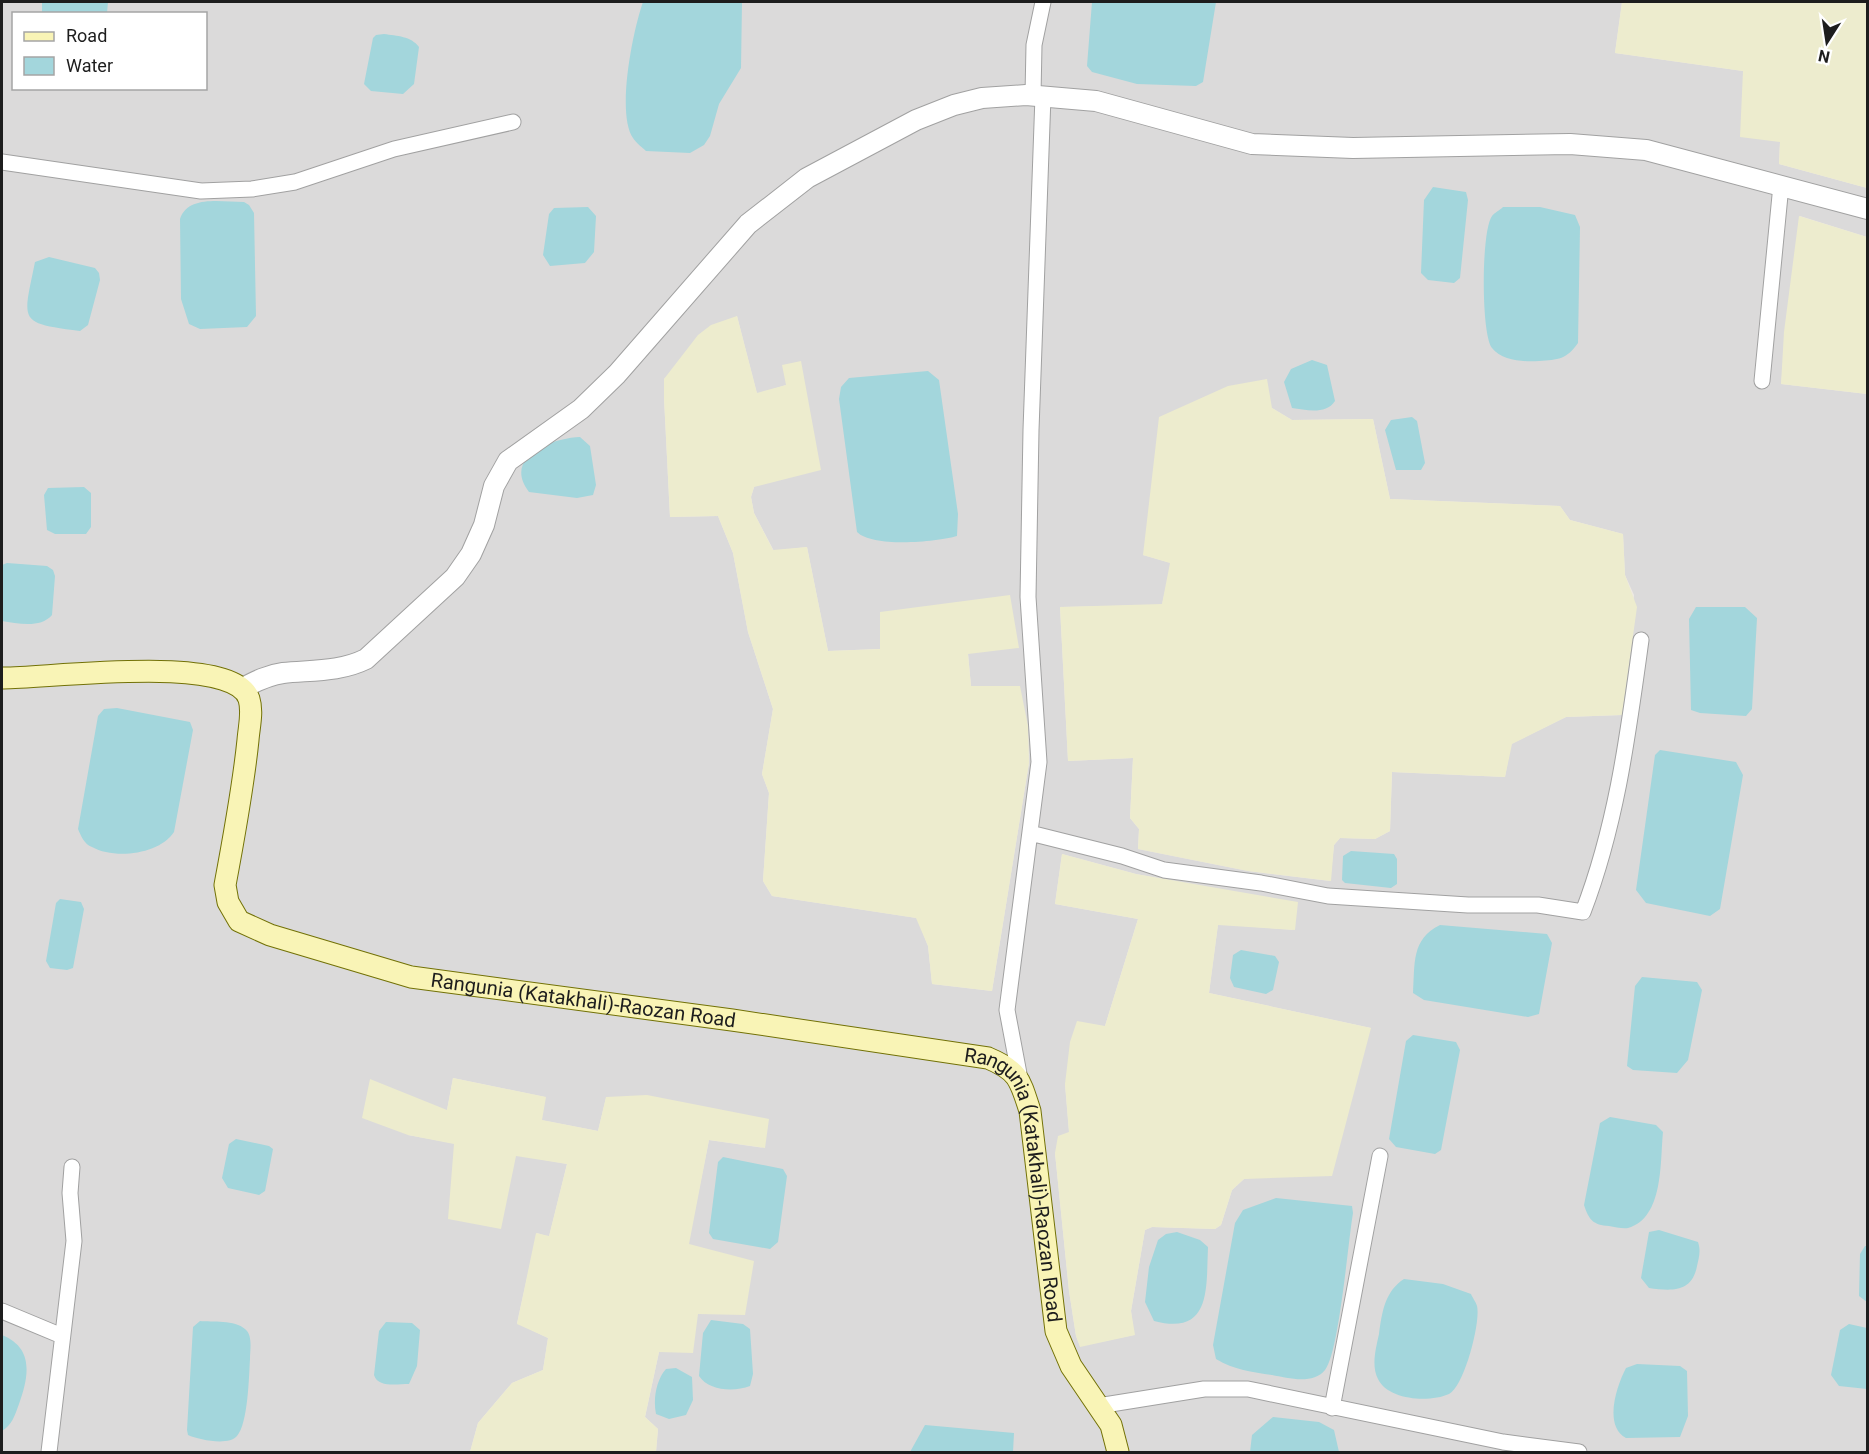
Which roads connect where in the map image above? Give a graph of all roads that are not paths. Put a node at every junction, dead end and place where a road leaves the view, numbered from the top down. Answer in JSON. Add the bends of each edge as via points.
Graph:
{"nodes":[{"id":1,"x":1043,"y":2,"type":"edge"},
{"id":2,"x":1038,"y":96,"type":"junction"},
{"id":3,"x":513,"y":122,"type":"dead end"},
{"id":4,"x":2,"y":162,"type":"edge"},
{"id":5,"x":1781,"y":185,"type":"junction"},
{"id":6,"x":1868,"y":209,"type":"edge"},
{"id":7,"x":1762,"y":381,"type":"dead end"},
{"id":8,"x":1641,"y":640,"type":"dead end"},
{"id":9,"x":2,"y":678,"type":"edge"},
{"id":10,"x":243,"y":688,"type":"junction"},
{"id":11,"x":1030,"y":833,"type":"junction"},
{"id":12,"x":1020,"y":1079,"type":"junction"},
{"id":13,"x":1380,"y":1156,"type":"dead end"},
{"id":14,"x":72,"y":1167,"type":"dead end"},
{"id":15,"x":2,"y":1311,"type":"edge"},
{"id":16,"x":62,"y":1335,"type":"junction"},
{"id":17,"x":1098,"y":1406,"type":"junction"},
{"id":18,"x":1332,"y":1408,"type":"junction"},
{"id":19,"x":49,"y":1452,"type":"edge"},
{"id":20,"x":1118,"y":1452,"type":"edge"},
{"id":21,"x":1579,"y":1452,"type":"edge"}],
"edges":[{"from":1,"to":2,"type":"street","via":[[1034,45]]},
{"from":2,"to":5,"type":"street","via":[[1096,101],[1252,144],[1353,148],[1570,144],[1646,150]]},
{"from":2,"to":10,"type":"street","via":[[982,98],[954,105],[864,146],[807,178],[747,224],[581,409],[508,460],[494,486],[484,525],[471,554],[455,577],[379,648],[354,665],[281,673]]},
{"from":2,"to":11,"type":"street","via":[[1028,597],[1039,762]]},
{"from":3,"to":4,"type":"street","via":[[394,149],[295,182],[252,189],[201,191]]},
{"from":5,"to":6,"type":"street"},
{"from":5,"to":7,"type":"street"},
{"from":8,"to":11,"type":"street","via":[[1623,774],[1602,863],[1583,912],[1538,905],[1328,896],[1164,870]]},
{"from":9,"to":10,"type":"main road","via":[[137,670],[214,677]]},
{"from":10,"to":12,"type":"main road","name":"Rangunia (Katakhali)-Raozan Road","via":[[249,700],[248,736],[225,885],[238,921],[270,935],[411,977],[988,1058],[1011,1069]]},
{"from":11,"to":12,"type":"street","via":[[1007,1010]]},
{"from":12,"to":17,"type":"main road","name":"Rangunia (Katakhali)-Raozan Road","via":[[1030,1110],[1056,1331],[1071,1366]]},
{"from":13,"to":18,"type":"street"},
{"from":14,"to":16,"type":"street","via":[[74,1241]]},
{"from":15,"to":16,"type":"street"},
{"from":16,"to":19,"type":"street"},
{"from":17,"to":18,"type":"street","via":[[1204,1389],[1248,1389]]},
{"from":17,"to":20,"type":"main road","name":"Rangunia (Katakhali)-Raozan Road","via":[[1111,1425]]},
{"from":18,"to":21,"type":"street","via":[[1503,1442]]}]}
